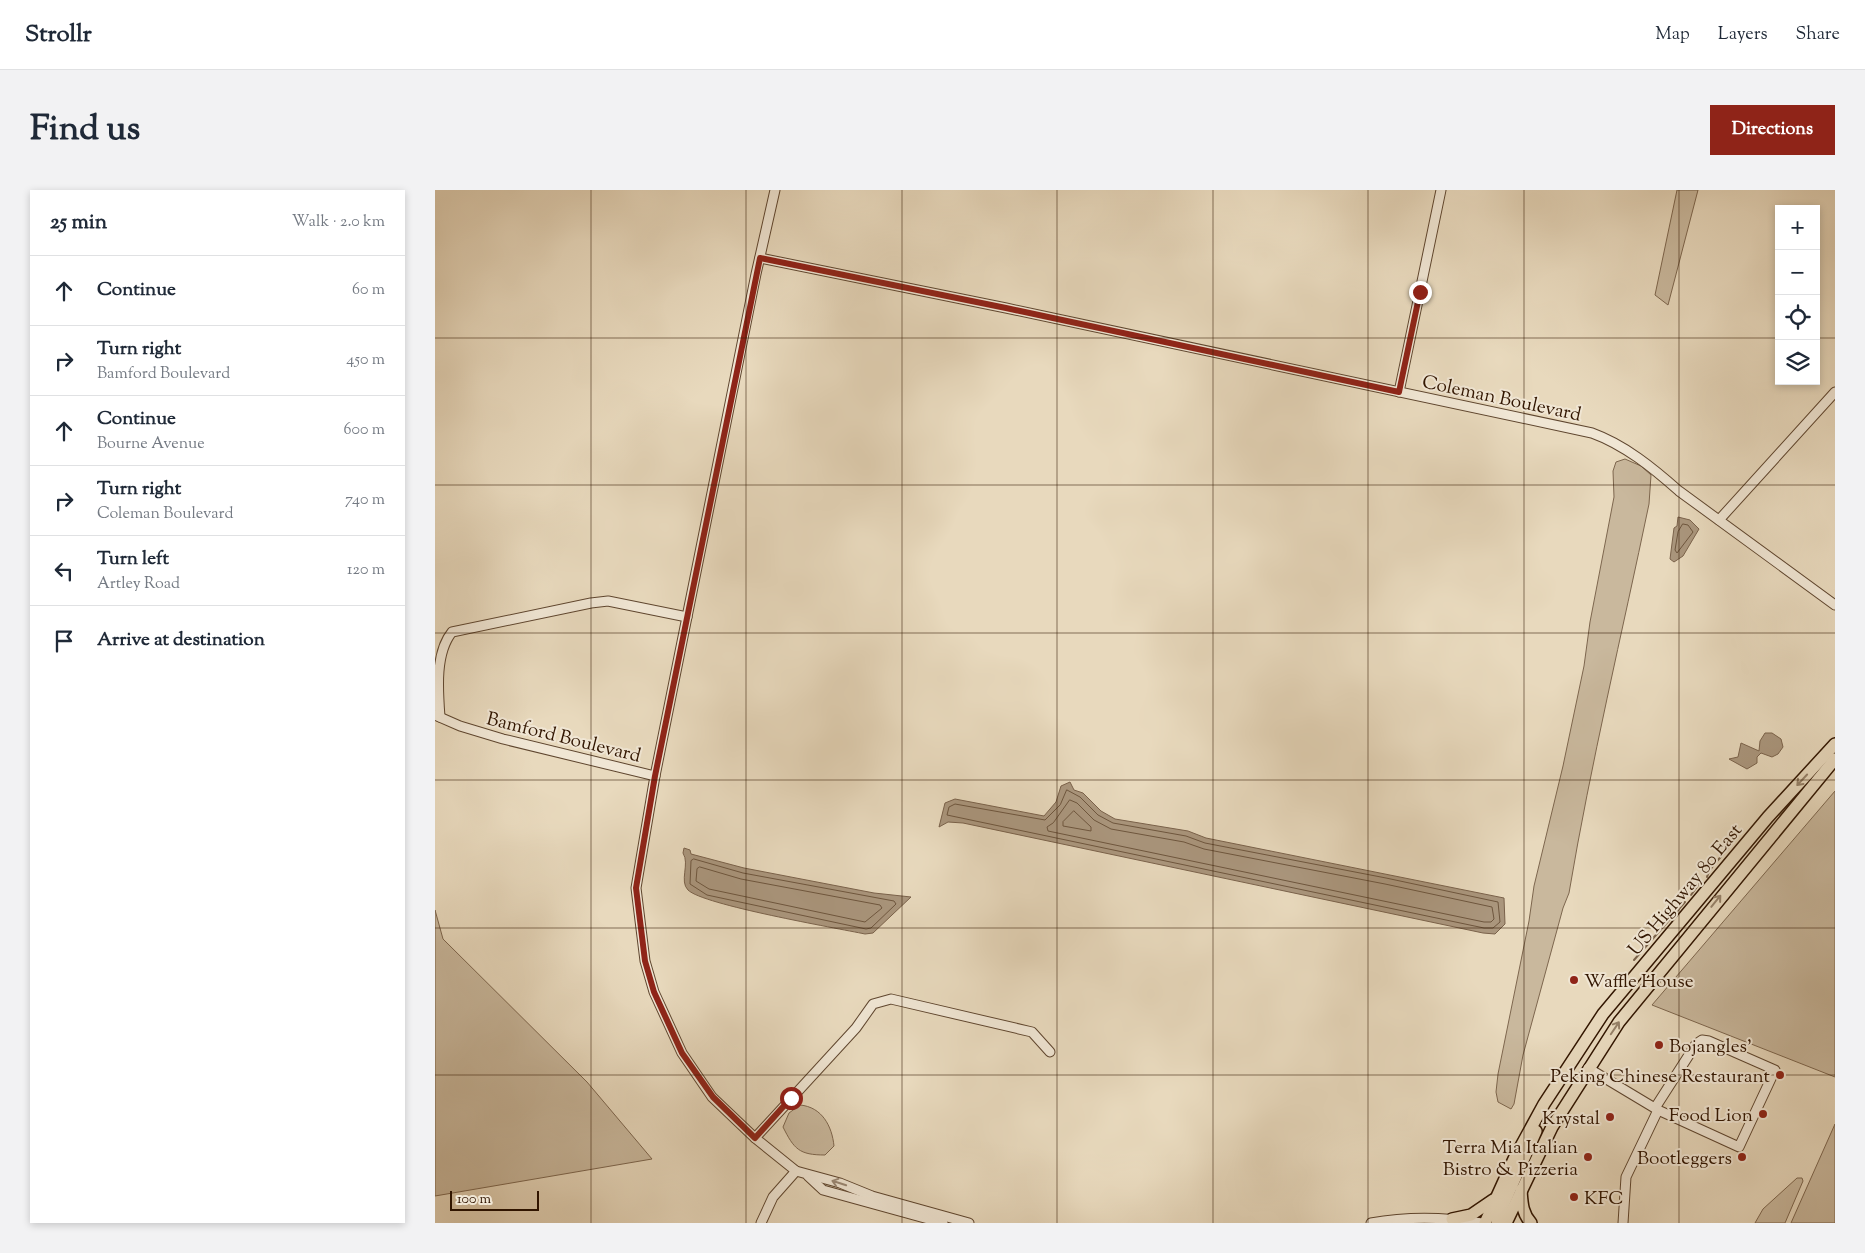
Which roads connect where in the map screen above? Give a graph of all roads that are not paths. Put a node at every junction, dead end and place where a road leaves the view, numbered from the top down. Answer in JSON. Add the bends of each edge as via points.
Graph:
{"nodes":[{"id":1,"x":775,"y":190,"type":"edge"},
{"id":2,"x":1441,"y":190,"type":"edge"},
{"id":3,"x":760,"y":258,"type":"junction"},
{"id":4,"x":1399,"y":392,"type":"junction"},
{"id":5,"x":1835,"y":392,"type":"edge"},
{"id":6,"x":1719,"y":520,"type":"junction"},
{"id":7,"x":1835,"y":605,"type":"edge"},
{"id":8,"x":687,"y":617,"type":"junction"},
{"id":9,"x":438,"y":716,"type":"edge"},
{"id":10,"x":1835,"y":744,"type":"edge"},
{"id":11,"x":1835,"y":759,"type":"edge"},
{"id":12,"x":655,"y":776,"type":"junction"},
{"id":13,"x":1049,"y":1052,"type":"dead end"},
{"id":14,"x":1588,"y":1068,"type":"junction"},
{"id":15,"x":1551,"y":1092,"type":"junction"},
{"id":16,"x":1657,"y":1109,"type":"junction"},
{"id":17,"x":755,"y":1138,"type":"junction"},
{"id":18,"x":797,"y":1171,"type":"junction"},
{"id":19,"x":806,"y":1174,"type":"junction"},
{"id":20,"x":1521,"y":1188,"type":"junction"},
{"id":21,"x":1496,"y":1198,"type":"junction"},
{"id":22,"x":1452,"y":1218,"type":"junction"},
{"id":23,"x":761,"y":1223,"type":"edge"},
{"id":24,"x":943,"y":1223,"type":"edge"},
{"id":25,"x":969,"y":1223,"type":"edge"},
{"id":26,"x":1371,"y":1223,"type":"edge"},
{"id":27,"x":1483,"y":1223,"type":"edge"},
{"id":28,"x":1497,"y":1223,"type":"edge"},
{"id":29,"x":1506,"y":1223,"type":"edge"},
{"id":30,"x":1531,"y":1223,"type":"edge"},
{"id":31,"x":1623,"y":1223,"type":"edge"}],
"edges":[{"from":1,"to":3,"type":"street"},
{"from":2,"to":4,"type":"street"},
{"from":3,"to":4,"type":"street","name":"Coleman Boulevard"},
{"from":3,"to":8,"type":"street"},
{"from":4,"to":6,"type":"street","name":"Coleman Boulevard","via":[[1601,436],[1656,471]]},
{"from":5,"to":6,"type":"street"},
{"from":6,"to":7,"type":"street","name":"Coleman Boulevard"},
{"from":8,"to":9,"type":"street","via":[[609,601],[591,602],[452,632],[445,638],[439,656]]},
{"from":8,"to":12,"type":"street"},
{"from":9,"to":12,"type":"street","name":"Bamford Boulevard","via":[[503,739]]},
{"from":10,"to":15,"type":"main road","name":"US Highway 80 East","one_way":true,"via":[[1645,961],[1603,1014]]},
{"from":14,"to":11,"type":"main road","name":"US Highway 80 East","one_way":true,"via":[[1619,1022]]},
{"from":12,"to":17,"type":"street","name":"Bamford Boulevard","via":[[636,888],[645,961],[654,992],[682,1053],[713,1097]]},
{"from":13,"to":17,"type":"street","via":[[1032,1032],[891,999],[881,1000],[873,1004],[856,1028]]},
{"from":14,"to":16,"type":"street"},
{"from":14,"to":20,"type":"main road","name":"US Highway 80 East","via":[[1552,1127]]},
{"from":15,"to":21,"type":"main road","name":"US Highway 80 East"},
{"from":15,"to":28,"type":"main road"},
{"from":16,"to":16,"type":"street","via":[[1739,1147],[1775,1070],[1702,1040],[1696,1044]]},
{"from":16,"to":31,"type":"street","via":[[1626,1177]]},
{"from":17,"to":18,"type":"street","name":"Bamford Boulevard"},
{"from":18,"to":19,"type":"street","name":"Bamford Boulevard"},
{"from":18,"to":23,"type":"street","via":[[773,1197]]},
{"from":19,"to":24,"type":"street","name":"Bamford Boulevard","via":[[823,1190]]},
{"from":25,"to":19,"type":"street","name":"Bamford Boulevard","one_way":true},
{"from":20,"to":29,"type":"main road","name":"US Highway 80 East"},
{"from":20,"to":30,"type":"main road","via":[[1522,1206]]},
{"from":21,"to":22,"type":"main road","via":[[1476,1213]]},
{"from":21,"to":27,"type":"main road","name":"US Highway 80 East"},
{"from":22,"to":26,"type":"street","via":[[1417,1217]]},
{"from":22,"to":27,"type":"street"}]}
